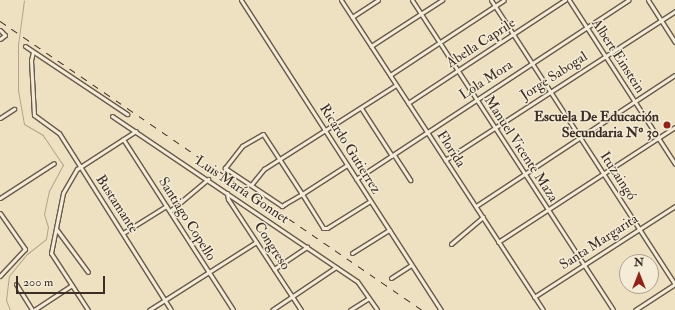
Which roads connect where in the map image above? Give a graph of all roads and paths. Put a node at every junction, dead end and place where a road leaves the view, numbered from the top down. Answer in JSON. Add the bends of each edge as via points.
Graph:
{"nodes":[{"id":1,"x":241,"y":0,"type":"edge"},
{"id":2,"x":341,"y":0,"type":"edge"},
{"id":3,"x":378,"y":0,"type":"edge"},
{"id":4,"x":412,"y":0,"type":"edge"},
{"id":5,"x":442,"y":0,"type":"edge"},
{"id":6,"x":490,"y":0,"type":"edge"},
{"id":7,"x":504,"y":0,"type":"edge"},
{"id":8,"x":566,"y":0,"type":"edge"},
{"id":9,"x":569,"y":0,"type":"edge"},
{"id":10,"x":629,"y":0,"type":"edge"},
{"id":11,"x":648,"y":0,"type":"edge"},
{"id":12,"x":495,"y":6,"type":"junction"},
{"id":13,"x":675,"y":11,"type":"edge"},
{"id":14,"x":420,"y":14,"type":"junction"},
{"id":15,"x":352,"y":17,"type":"junction"},
{"id":16,"x":661,"y":20,"type":"junction"},
{"id":17,"x":587,"y":27,"type":"junction"},
{"id":18,"x":0,"y":30,"type":"edge"},
{"id":19,"x":513,"y":35,"type":"junction"},
{"id":20,"x":0,"y":39,"type":"edge"},
{"id":21,"x":675,"y":42,"type":"edge"},
{"id":22,"x":439,"y":43,"type":"junction"},
{"id":23,"x":25,"y":46,"type":"dead end"},
{"id":24,"x":371,"y":46,"type":"junction"},
{"id":25,"x":33,"y":52,"type":"junction"},
{"id":26,"x":605,"y":56,"type":"junction"},
{"id":27,"x":532,"y":63,"type":"junction"},
{"id":28,"x":458,"y":71,"type":"junction"},
{"id":29,"x":390,"y":75,"type":"junction"},
{"id":30,"x":675,"y":76,"type":"edge"},
{"id":31,"x":396,"y":85,"type":"junction"},
{"id":32,"x":550,"y":92,"type":"junction"},
{"id":33,"x":475,"y":99,"type":"junction"},
{"id":34,"x":635,"y":102,"type":"junction"},
{"id":35,"x":408,"y":103,"type":"junction"},
{"id":36,"x":361,"y":108,"type":"junction"},
{"id":37,"x":14,"y":109,"type":"dead end"},
{"id":38,"x":127,"y":114,"type":"dead end"},
{"id":39,"x":112,"y":116,"type":"dead end"},
{"id":40,"x":0,"y":118,"type":"edge"},
{"id":41,"x":675,"y":126,"type":"edge"},
{"id":42,"x":494,"y":128,"type":"junction"},
{"id":43,"x":136,"y":131,"type":"junction"},
{"id":44,"x":326,"y":131,"type":"junction"},
{"id":45,"x":427,"y":132,"type":"junction"},
{"id":46,"x":580,"y":137,"type":"junction"},
{"id":47,"x":658,"y":138,"type":"junction"},
{"id":48,"x":124,"y":139,"type":"junction"},
{"id":49,"x":393,"y":155,"type":"junction"},
{"id":50,"x":280,"y":159,"type":"junction"},
{"id":51,"x":445,"y":160,"type":"junction"},
{"id":52,"x":54,"y":163,"type":"dead end"},
{"id":53,"x":675,"y":164,"type":"edge"},
{"id":54,"x":347,"y":165,"type":"junction"},
{"id":55,"x":80,"y":166,"type":"junction"},
{"id":56,"x":603,"y":173,"type":"junction"},
{"id":57,"x":524,"y":174,"type":"junction"},
{"id":58,"x":208,"y":179,"type":"junction"},
{"id":59,"x":356,"y":180,"type":"junction"},
{"id":60,"x":410,"y":180,"type":"dead end"},
{"id":61,"x":251,"y":185,"type":"junction"},
{"id":62,"x":227,"y":193,"type":"junction"},
{"id":63,"x":302,"y":194,"type":"junction"},
{"id":64,"x":0,"y":198,"type":"edge"},
{"id":65,"x":370,"y":201,"type":"junction"},
{"id":66,"x":166,"y":206,"type":"junction"},
{"id":67,"x":476,"y":206,"type":"junction"},
{"id":68,"x":675,"y":206,"type":"edge"},
{"id":69,"x":548,"y":210,"type":"junction"},
{"id":70,"x":0,"y":212,"type":"edge"},
{"id":71,"x":170,"y":212,"type":"junction"},
{"id":72,"x":483,"y":217,"type":"junction"},
{"id":73,"x":639,"y":228,"type":"junction"},
{"id":74,"x":57,"y":230,"type":"junction"},
{"id":75,"x":389,"y":230,"type":"junction"},
{"id":76,"x":123,"y":233,"type":"junction"},
{"id":77,"x":256,"y":242,"type":"junction"},
{"id":78,"x":498,"y":242,"type":"junction"},
{"id":79,"x":451,"y":244,"type":"dead end"},
{"id":80,"x":307,"y":247,"type":"junction"},
{"id":81,"x":352,"y":253,"type":"dead end"},
{"id":82,"x":411,"y":265,"type":"junction"},
{"id":83,"x":583,"y":265,"type":"junction"},
{"id":84,"x":336,"y":267,"type":"junction"},
{"id":85,"x":274,"y":269,"type":"junction"},
{"id":86,"x":88,"y":272,"type":"dead end"},
{"id":87,"x":208,"y":272,"type":"junction"},
{"id":88,"x":0,"y":276,"type":"edge"},
{"id":89,"x":391,"y":278,"type":"dead end"},
{"id":90,"x":16,"y":284,"type":"dead end"},
{"id":91,"x":675,"y":284,"type":"edge"},
{"id":92,"x":72,"y":285,"type":"junction"},
{"id":93,"x":292,"y":297,"type":"junction"},
{"id":94,"x":534,"y":297,"type":"junction"},
{"id":95,"x":369,"y":298,"type":"junction"},
{"id":96,"x":164,"y":299,"type":"junction"},
{"id":97,"x":33,"y":310,"type":"edge"},
{"id":98,"x":88,"y":310,"type":"edge"},
{"id":99,"x":149,"y":310,"type":"edge"},
{"id":100,"x":171,"y":310,"type":"edge"},
{"id":101,"x":233,"y":310,"type":"edge"},
{"id":102,"x":272,"y":310,"type":"edge"},
{"id":103,"x":301,"y":310,"type":"edge"},
{"id":104,"x":350,"y":310,"type":"edge"},
{"id":105,"x":377,"y":310,"type":"edge"},
{"id":106,"x":441,"y":310,"type":"edge"},
{"id":107,"x":542,"y":310,"type":"edge"},
{"id":108,"x":613,"y":310,"type":"edge"},
{"id":109,"x":635,"y":310,"type":"edge"}],
"edges":[{"from":1,"to":44,"type":"street","name":"Ricardo Gutierrez"},
{"from":2,"to":15,"type":"street","name":"Florida"},
{"from":3,"to":15,"type":"street"},
{"from":4,"to":14,"type":"street","name":"Manuel Vicente Maza"},
{"from":5,"to":14,"type":"street"},
{"from":6,"to":12,"type":"street","name":"Ituzaingó"},
{"from":7,"to":12,"type":"street"},
{"from":8,"to":19,"type":"street","name":"Abella Caprile"},
{"from":9,"to":17,"type":"street","name":"Albert Einstein"},
{"from":10,"to":17,"type":"street","name":"Lola Mora"},
{"from":11,"to":16,"type":"street"},
{"from":12,"to":19,"type":"street","name":"Ituzaingó"},
{"from":12,"to":22,"type":"street"},
{"from":13,"to":16,"type":"street","name":"Jorge Sabogal"},
{"from":14,"to":22,"type":"street","name":"Manuel Vicente Maza"},
{"from":14,"to":24,"type":"street"},
{"from":15,"to":24,"type":"street","name":"Florida"},
{"from":16,"to":21,"type":"street"},
{"from":16,"to":26,"type":"street","name":"Jorge Sabogal"},
{"from":17,"to":26,"type":"street","name":"Albert Einstein"},
{"from":17,"to":27,"type":"street","name":"Lola Mora"},
{"from":18,"to":20,"type":"street","via":[[5,35]]},
{"from":19,"to":27,"type":"street","name":"Ituzaingó"},
{"from":19,"to":28,"type":"street","name":"Abella Caprile"},
{"from":22,"to":28,"type":"street","name":"Manuel Vicente Maza"},
{"from":22,"to":29,"type":"street"},
{"from":23,"to":25,"type":"street"},
{"from":24,"to":29,"type":"street","name":"Florida"},
{"from":25,"to":38,"type":"street"},
{"from":25,"to":55,"type":"street","name":"Bustamante","via":[[31,60],[35,118],[57,130]]},
{"from":26,"to":32,"type":"street","name":"Jorge Sabogal"},
{"from":26,"to":34,"type":"street","name":"Albert Einstein"},
{"from":27,"to":32,"type":"street","name":"Ituzaingó"},
{"from":27,"to":33,"type":"street","name":"Lola Mora"},
{"from":28,"to":33,"type":"street","name":"Manuel Vicente Maza"},
{"from":28,"to":35,"type":"street","name":"Abella Caprile"},
{"from":29,"to":31,"type":"street","name":"Florida"},
{"from":30,"to":34,"type":"street"},
{"from":31,"to":35,"type":"street","name":"Florida"},
{"from":31,"to":36,"type":"street"},
{"from":32,"to":42,"type":"street","name":"Jorge Sabogal"},
{"from":32,"to":46,"type":"street","name":"Ituzaingó"},
{"from":33,"to":42,"type":"street","name":"Manuel Vicente Maza"},
{"from":33,"to":45,"type":"street","name":"Lola Mora"},
{"from":34,"to":46,"type":"street"},
{"from":34,"to":47,"type":"street","name":"Albert Einstein"},
{"from":35,"to":45,"type":"street","name":"Florida"},
{"from":36,"to":44,"type":"street"},
{"from":36,"to":49,"type":"street"},
{"from":37,"to":40,"type":"street"},
{"from":39,"to":43,"type":"street","name":"Luis María Gonnet"},
{"from":41,"to":47,"type":"street"},
{"from":42,"to":51,"type":"street","name":"Jorge Sabogal"},
{"from":42,"to":57,"type":"street","name":"Manuel Vicente Maza"},
{"from":43,"to":48,"type":"street"},
{"from":43,"to":58,"type":"street","name":"Luis María Gonnet"},
{"from":44,"to":50,"type":"street"},
{"from":44,"to":54,"type":"street","name":"Ricardo Gutierrez"},
{"from":45,"to":49,"type":"street","name":"Lola Mora"},
{"from":45,"to":51,"type":"street","name":"Florida"},
{"from":46,"to":56,"type":"street","name":"Ituzaingó"},
{"from":46,"to":57,"type":"street"},
{"from":47,"to":53,"type":"street","name":"Albert Einstein"},
{"from":47,"to":56,"type":"street"},
{"from":48,"to":55,"type":"street"},
{"from":48,"to":66,"type":"street","name":"Santiago Copello"},
{"from":49,"to":59,"type":"street","name":"Lola Mora"},
{"from":49,"to":60,"type":"street"},
{"from":50,"to":61,"type":"street","via":[[264,169]]},
{"from":50,"to":61,"type":"street","name":"Congreso","via":[[263,134],[242,146],[225,168]]},
{"from":50,"to":63,"type":"street"},
{"from":51,"to":67,"type":"street","name":"Florida"},
{"from":52,"to":64,"type":"street"},
{"from":54,"to":59,"type":"street","name":"Ricardo Gutierrez"},
{"from":54,"to":63,"type":"street"},
{"from":55,"to":74,"type":"street","via":[[64,190]]},
{"from":55,"to":76,"type":"street","name":"Bustamante"},
{"from":56,"to":69,"type":"street"},
{"from":56,"to":73,"type":"street","name":"Ituzaingó"},
{"from":57,"to":67,"type":"street"},
{"from":57,"to":69,"type":"street","name":"Manuel Vicente Maza"},
{"from":58,"to":62,"type":"street","name":"Luis María Gonnet"},
{"from":58,"to":71,"type":"street"},
{"from":59,"to":65,"type":"street","name":"Ricardo Gutierrez"},
{"from":61,"to":63,"type":"street","name":"Congreso","via":[[282,206]]},
{"from":62,"to":77,"type":"street","name":"Congreso","via":[[228,199]]},
{"from":62,"to":80,"type":"street","name":"Luis María Gonnet"},
{"from":63,"to":65,"type":"street","via":[[323,228]]},
{"from":65,"to":75,"type":"street","name":"Ricardo Gutierrez"},
{"from":66,"to":71,"type":"street","name":"Santiago Copello"},
{"from":66,"to":76,"type":"street"},
{"from":67,"to":72,"type":"street","name":"Florida"},
{"from":68,"to":73,"type":"street","name":"Santa Margarita"},
{"from":69,"to":78,"type":"street"},
{"from":69,"to":83,"type":"street","name":"Manuel Vicente Maza"},
{"from":70,"to":88,"type":"street","via":[[25,249]]},
{"from":71,"to":87,"type":"street","name":"Santiago Copello"},
{"from":72,"to":78,"type":"street","name":"Florida"},
{"from":72,"to":79,"type":"street"},
{"from":73,"to":83,"type":"street","name":"Santa Margarita"},
{"from":73,"to":91,"type":"street","name":"Ituzaingó"},
{"from":74,"to":86,"type":"street"},
{"from":74,"to":92,"type":"street","via":[[51,253]]},
{"from":75,"to":81,"type":"street"},
{"from":75,"to":82,"type":"street","name":"Ricardo Gutierrez"},
{"from":76,"to":96,"type":"street","name":"Bustamante"},
{"from":77,"to":85,"type":"street","name":"Congreso"},
{"from":77,"to":87,"type":"street"},
{"from":78,"to":94,"type":"street","name":"Florida"},
{"from":80,"to":84,"type":"street","name":"Luis María Gonnet"},
{"from":80,"to":85,"type":"street"},
{"from":82,"to":89,"type":"street"},
{"from":82,"to":106,"type":"street","name":"Ricardo Gutierrez"},
{"from":83,"to":94,"type":"street","name":"Santa Margarita"},
{"from":83,"to":108,"type":"street","name":"Manuel Vicente Maza"},
{"from":84,"to":93,"type":"street"},
{"from":84,"to":95,"type":"street","name":"Luis María Gonnet","via":[[359,284]]},
{"from":85,"to":93,"type":"street","name":"Congreso"},
{"from":87,"to":96,"type":"street"},
{"from":87,"to":101,"type":"street","name":"Santiago Copello"},
{"from":90,"to":97,"type":"street"},
{"from":91,"to":109,"type":"street"},
{"from":92,"to":97,"type":"street"},
{"from":92,"to":98,"type":"street"},
{"from":93,"to":102,"type":"street"},
{"from":93,"to":103,"type":"street","name":"Congreso"},
{"from":94,"to":107,"type":"street","name":"Florida"},
{"from":95,"to":104,"type":"street"},
{"from":95,"to":105,"type":"street","name":"Luis María Gonnet"},
{"from":96,"to":99,"type":"street"},
{"from":96,"to":100,"type":"street","name":"Bustamante"}]}
